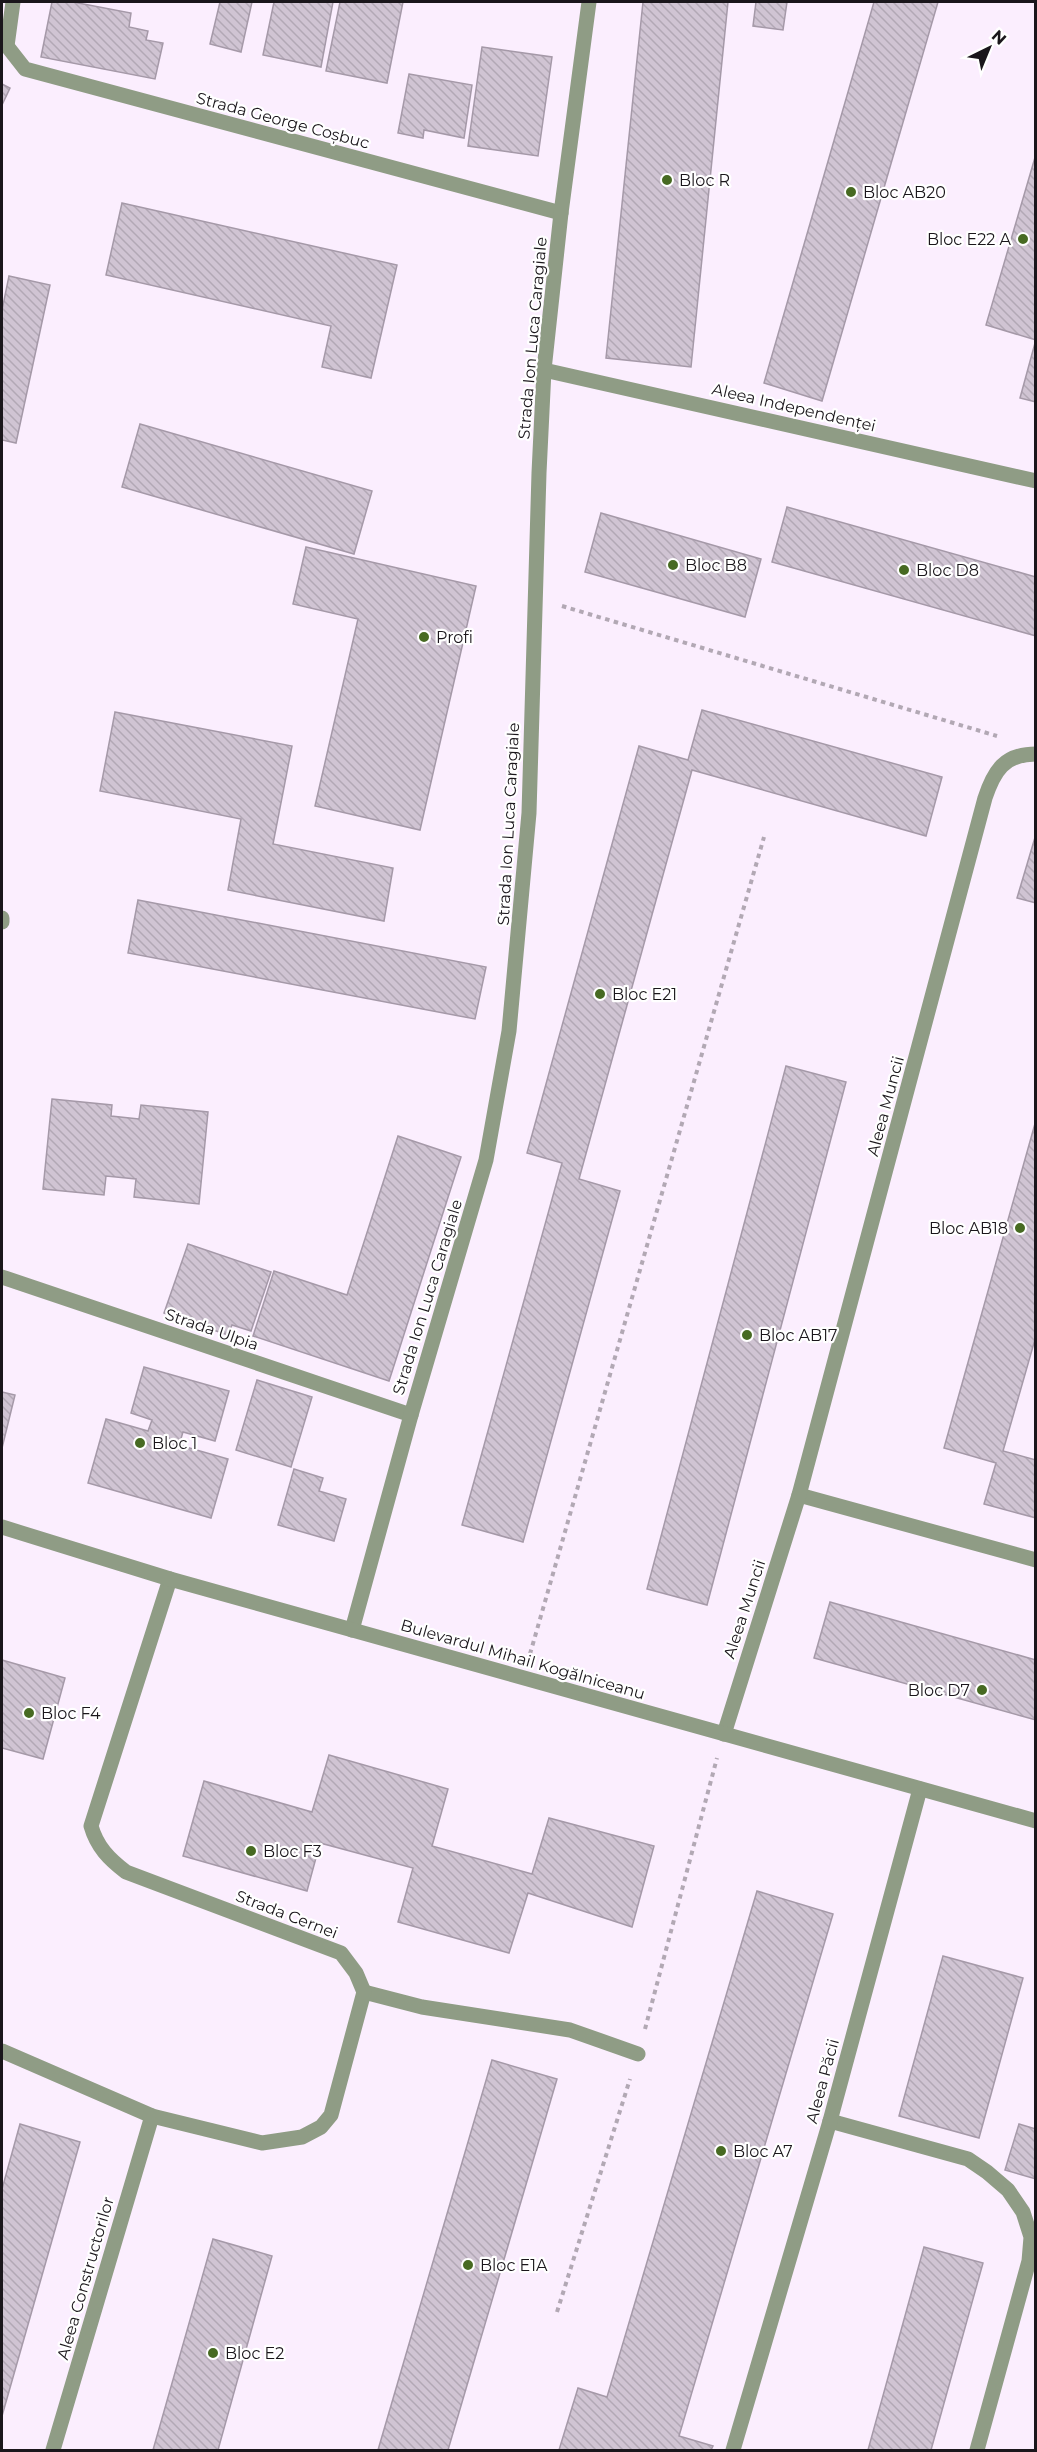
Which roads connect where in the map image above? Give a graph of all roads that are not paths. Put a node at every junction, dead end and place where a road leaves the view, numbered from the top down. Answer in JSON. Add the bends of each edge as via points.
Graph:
{"nodes":[{"id":1,"x":13,"y":2,"type":"edge"},
{"id":2,"x":589,"y":2,"type":"edge"},
{"id":3,"x":4,"y":44,"type":"edge"},
{"id":4,"x":561,"y":213,"type":"junction"},
{"id":5,"x":544,"y":370,"type":"junction"},
{"id":6,"x":1035,"y":481,"type":"edge"},
{"id":7,"x":1029,"y":754,"type":"edge"},
{"id":8,"x":2,"y":1277,"type":"edge"},
{"id":9,"x":411,"y":1415,"type":"junction"},
{"id":10,"x":800,"y":1495,"type":"junction"},
{"id":11,"x":2,"y":1527,"type":"edge"},
{"id":12,"x":1035,"y":1560,"type":"edge"},
{"id":13,"x":170,"y":1579,"type":"junction"},
{"id":14,"x":352,"y":1630,"type":"junction"},
{"id":15,"x":724,"y":1734,"type":"junction"},
{"id":16,"x":920,"y":1789,"type":"junction"},
{"id":17,"x":1035,"y":1821,"type":"edge"},
{"id":18,"x":364,"y":1992,"type":"junction"},
{"id":19,"x":2,"y":2051,"type":"edge"},
{"id":20,"x":638,"y":2054,"type":"road end"},
{"id":21,"x":152,"y":2116,"type":"junction"},
{"id":22,"x":830,"y":2121,"type":"junction"},
{"id":23,"x":53,"y":2451,"type":"edge"},
{"id":24,"x":733,"y":2451,"type":"edge"},
{"id":25,"x":977,"y":2451,"type":"edge"}],
"edges":[{"from":1,"to":3,"type":"street"},
{"from":2,"to":4,"type":"street","name":"Strada Ion Luca Caragiale"},
{"from":3,"to":4,"type":"street","name":"Strada George Coșbuc","via":[[25,69]]},
{"from":4,"to":5,"type":"street","name":"Strada Ion Luca Caragiale"},
{"from":5,"to":6,"type":"street","name":"Aleea Independenței"},
{"from":5,"to":9,"type":"street","name":"Strada Ion Luca Caragiale","via":[[529,813],[509,1031],[486,1160]]},
{"from":7,"to":10,"type":"street","name":"Aleea Muncii","via":[[1003,763],[991,779],[985,798]]},
{"from":8,"to":9,"type":"street","name":"Strada Ulpia"},
{"from":9,"to":14,"type":"street","name":"Strada Ion Luca Caragiale"},
{"from":10,"to":12,"type":"street"},
{"from":10,"to":15,"type":"street","name":"Aleea Muncii"},
{"from":11,"to":13,"type":"street","name":"Bulevardul Mihail Kogălniceanu"},
{"from":13,"to":14,"type":"street","name":"Bulevardul Mihail Kogălniceanu"},
{"from":13,"to":18,"type":"street","name":"Strada Cernei","via":[[91,1826],[95,1840],[126,1872],[341,1953]]},
{"from":14,"to":15,"type":"street","name":"Bulevardul Mihail Kogălniceanu"},
{"from":15,"to":16,"type":"street","name":"Bulevardul Mihail Kogălniceanu"},
{"from":16,"to":17,"type":"street","name":"Bulevardul Mihail Kogălniceanu"},
{"from":16,"to":22,"type":"street","name":"Aleea Păcii"},
{"from":18,"to":20,"type":"street","via":[[422,2007],[570,2030]]},
{"from":18,"to":21,"type":"street","via":[[331,2115],[321,2127],[302,2138],[262,2143]]},
{"from":19,"to":21,"type":"street"},
{"from":21,"to":23,"type":"street","name":"Aleea Constructorilor"},
{"from":22,"to":24,"type":"street","name":"Aleea Păcii"},
{"from":22,"to":25,"type":"street","via":[[968,2159],[1008,2190],[1023,2212],[1030,2237],[1029,2261]]}]}
